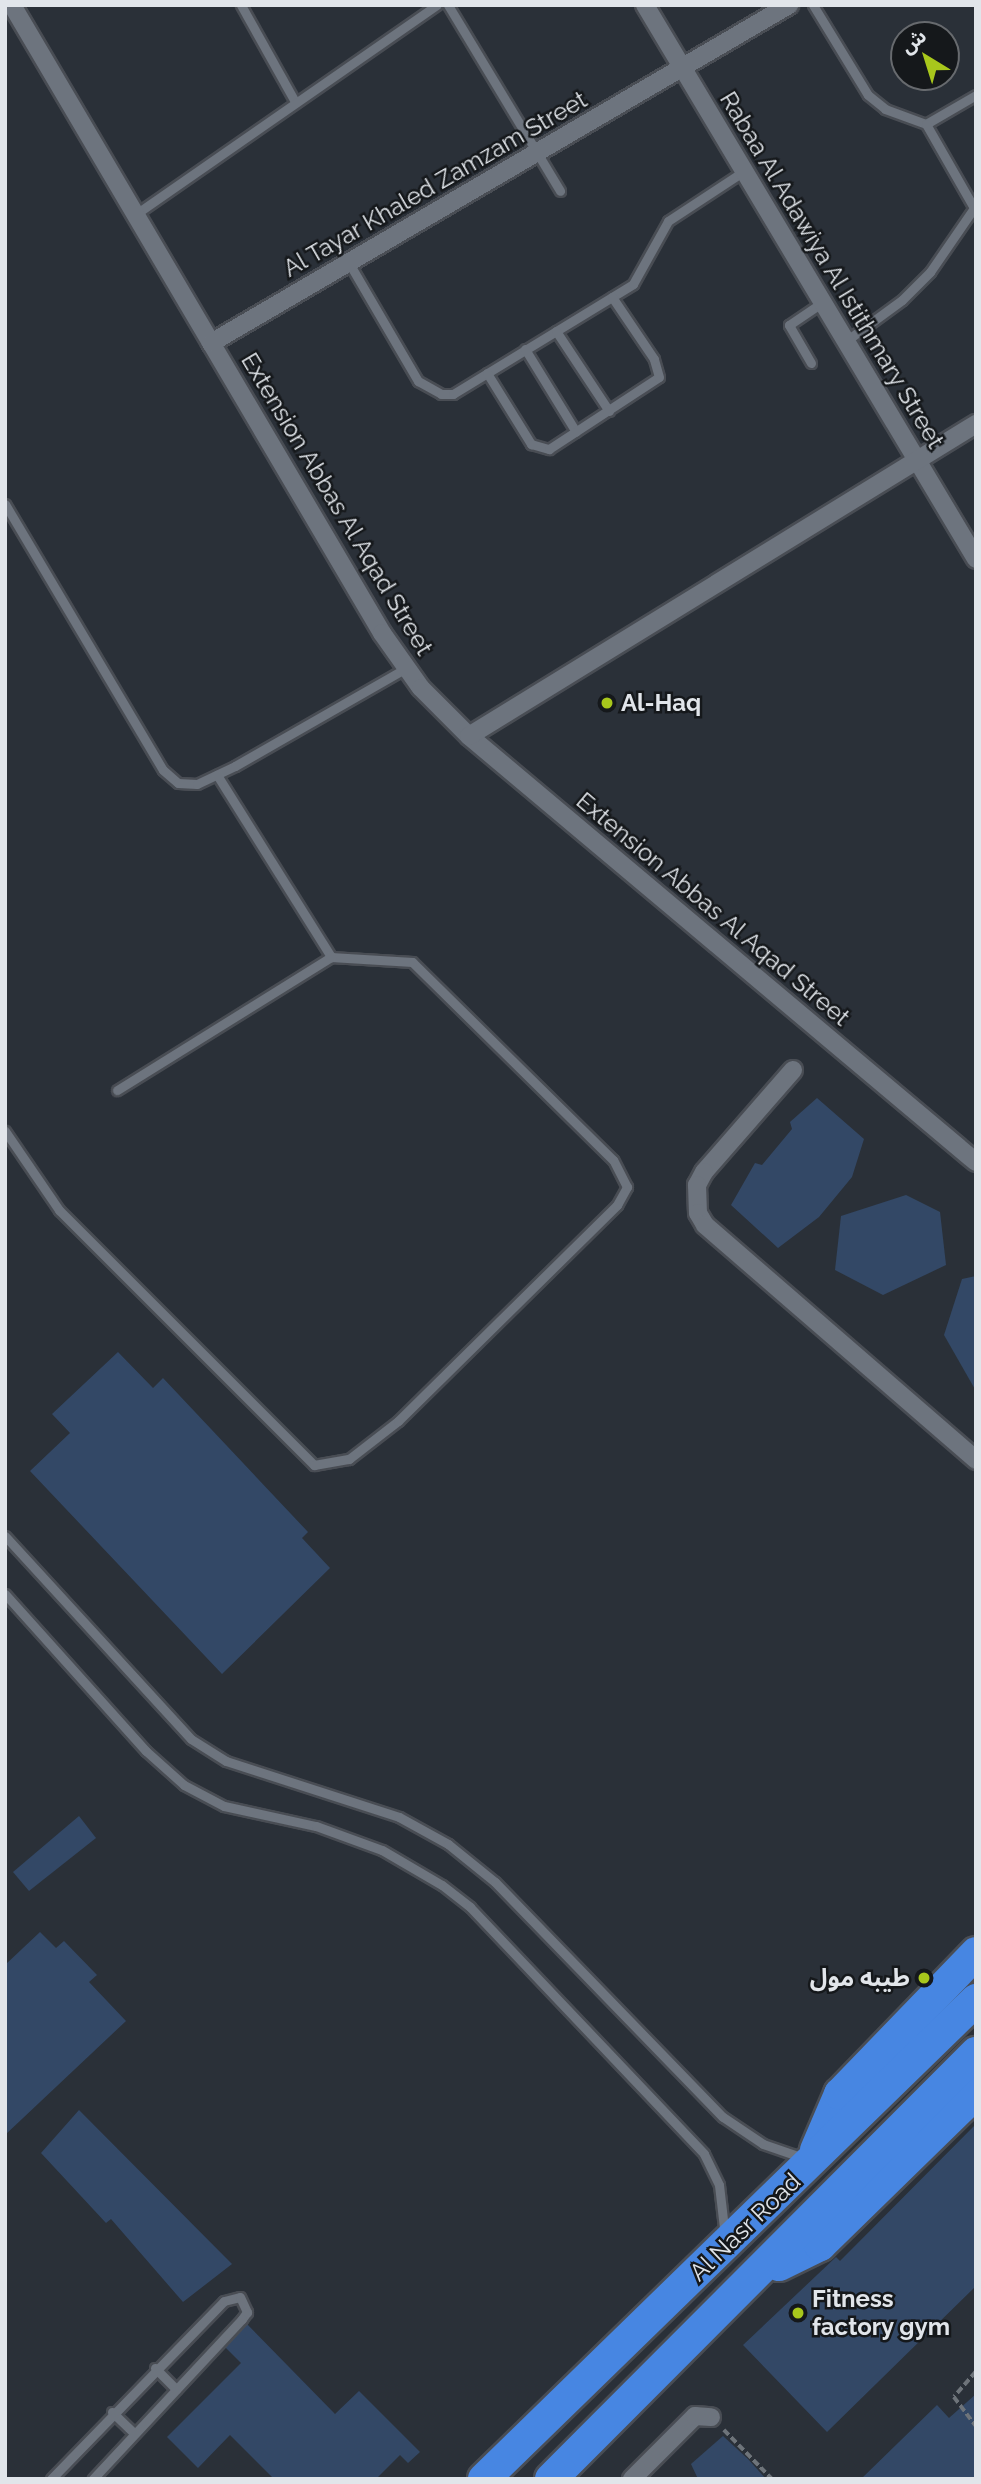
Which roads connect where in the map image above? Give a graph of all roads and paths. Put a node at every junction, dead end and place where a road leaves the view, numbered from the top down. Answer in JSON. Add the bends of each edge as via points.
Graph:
{"nodes":[{"id":1,"x":12,"y":5,"type":"edge"},
{"id":2,"x":241,"y":5,"type":"edge"},
{"id":3,"x":437,"y":5,"type":"edge"},
{"id":4,"x":448,"y":5,"type":"edge"},
{"id":5,"x":645,"y":5,"type":"edge"},
{"id":6,"x":789,"y":5,"type":"edge"},
{"id":7,"x":813,"y":5,"type":"edge"},
{"id":8,"x":683,"y":68,"type":"junction"},
{"id":9,"x":976,"y":94,"type":"edge"},
{"id":10,"x":294,"y":100,"type":"junction"},
{"id":11,"x":926,"y":124,"type":"junction"},
{"id":12,"x":537,"y":153,"type":"junction"},
{"id":13,"x":744,"y":171,"type":"junction"},
{"id":14,"x":559,"y":191,"type":"dead end"},
{"id":15,"x":974,"y":206,"type":"edge"},
{"id":16,"x":135,"y":214,"type":"junction"},
{"id":17,"x":349,"y":263,"type":"junction"},
{"id":18,"x":612,"y":297,"type":"junction"},
{"id":19,"x":822,"y":302,"type":"junction"},
{"id":20,"x":556,"y":331,"type":"junction"},
{"id":21,"x":846,"y":341,"type":"junction"},
{"id":22,"x":211,"y":343,"type":"junction"},
{"id":23,"x":526,"y":349,"type":"junction"},
{"id":24,"x":810,"y":363,"type":"dead end"},
{"id":25,"x":487,"y":373,"type":"junction"},
{"id":26,"x":609,"y":411,"type":"junction"},
{"id":27,"x":976,"y":424,"type":"edge"},
{"id":28,"x":576,"y":432,"type":"junction"},
{"id":29,"x":917,"y":460,"type":"junction"},
{"id":30,"x":5,"y":504,"type":"edge"},
{"id":31,"x":976,"y":559,"type":"edge"},
{"id":32,"x":405,"y":667,"type":"junction"},
{"id":33,"x":469,"y":736,"type":"junction"},
{"id":34,"x":217,"y":775,"type":"junction"},
{"id":35,"x":331,"y":957,"type":"junction"},
{"id":36,"x":793,"y":1070,"type":"dead end"},
{"id":37,"x":117,"y":1090,"type":"dead end"},
{"id":38,"x":5,"y":1131,"type":"edge"},
{"id":39,"x":976,"y":1162,"type":"edge"},
{"id":40,"x":976,"y":1460,"type":"edge"},
{"id":41,"x":5,"y":1536,"type":"edge"},
{"id":42,"x":5,"y":1594,"type":"edge"},
{"id":43,"x":976,"y":1953,"type":"edge"},
{"id":44,"x":976,"y":2000,"type":"edge"},
{"id":45,"x":976,"y":2053,"type":"edge"},
{"id":46,"x":976,"y":2093,"type":"edge"},
{"id":47,"x":812,"y":2161,"type":"junction"},
{"id":48,"x":726,"y":2245,"type":"junction"},
{"id":49,"x":762,"y":2272,"type":"junction"},
{"id":50,"x":155,"y":2368,"type":"junction"},
{"id":51,"x":976,"y":2372,"type":"edge"},
{"id":52,"x":176,"y":2389,"type":"junction"},
{"id":53,"x":113,"y":2412,"type":"junction"},
{"id":54,"x":711,"y":2417,"type":"joint"},
{"id":55,"x":976,"y":2426,"type":"edge"},
{"id":56,"x":134,"y":2433,"type":"junction"},
{"id":57,"x":51,"y":2479,"type":"edge"},
{"id":58,"x":93,"y":2479,"type":"edge"},
{"id":59,"x":484,"y":2479,"type":"edge"},
{"id":60,"x":551,"y":2479,"type":"edge"},
{"id":61,"x":632,"y":2479,"type":"edge"},
{"id":62,"x":772,"y":2479,"type":"edge"}],
"edges":[{"from":1,"to":16,"type":"street","name":"Extension Abbas Al Aqad Street"},
{"from":2,"to":10,"type":"lane"},
{"from":3,"to":10,"type":"lane"},
{"from":4,"to":12,"type":"lane"},
{"from":5,"to":8,"type":"street","name":"Rabaa Al Adawiya Al Istithmary Street"},
{"from":6,"to":8,"type":"street","name":"Al Tayar Khaled Zamzam Street"},
{"from":7,"to":11,"type":"lane","via":[[868,95],[885,109]]},
{"from":8,"to":12,"type":"street","name":"Al Tayar Khaled Zamzam Street"},
{"from":8,"to":13,"type":"street","name":"Rabaa Al Adawiya Al Istithmary Street"},
{"from":9,"to":11,"type":"lane"},
{"from":10,"to":16,"type":"lane"},
{"from":11,"to":15,"type":"lane"},
{"from":12,"to":14,"type":"lane"},
{"from":12,"to":17,"type":"street","name":"Al Tayar Khaled Zamzam Street"},
{"from":13,"to":18,"type":"lane","via":[[668,221],[654,240],[642,274]]},
{"from":13,"to":19,"type":"street","name":"Rabaa Al Adawiya Al Istithmary Street"},
{"from":15,"to":21,"type":"lane","via":[[930,272],[902,300]]},
{"from":16,"to":22,"type":"street","name":"Extension Abbas Al Aqad Street"},
{"from":17,"to":22,"type":"street","name":"Al Tayar Khaled Zamzam Street"},
{"from":17,"to":25,"type":"lane","via":[[418,381],[441,394],[453,394]]},
{"from":18,"to":20,"type":"lane"},
{"from":18,"to":26,"type":"lane","via":[[660,373],[656,381]]},
{"from":19,"to":21,"type":"street","name":"Rabaa Al Adawiya Al Istithmary Street"},
{"from":19,"to":24,"type":"lane","via":[[789,325]]},
{"from":20,"to":23,"type":"lane"},
{"from":20,"to":26,"type":"lane"},
{"from":21,"to":29,"type":"street","name":"Rabaa Al Adawiya Al Istithmary Street"},
{"from":22,"to":32,"type":"street","name":"Extension Abbas Al Aqad Street"},
{"from":23,"to":25,"type":"lane"},
{"from":23,"to":28,"type":"lane"},
{"from":25,"to":28,"type":"lane","via":[[534,447],[549,449]]},
{"from":26,"to":28,"type":"lane"},
{"from":27,"to":29,"type":"street"},
{"from":29,"to":31,"type":"street","name":"Rabaa Al Adawiya Al Istithmary Street"},
{"from":29,"to":33,"type":"street"},
{"from":30,"to":34,"type":"lane","via":[[169,778],[187,785]]},
{"from":32,"to":33,"type":"street","name":"Extension Abbas Al Aqad Street"},
{"from":32,"to":34,"type":"lane"},
{"from":33,"to":39,"type":"street","name":"Extension Abbas Al Aqad Street"},
{"from":34,"to":35,"type":"lane"},
{"from":35,"to":37,"type":"lane"},
{"from":35,"to":38,"type":"lane","via":[[412,962],[613,1160],[627,1187],[617,1205],[398,1421],[349,1459],[314,1465],[59,1210]]},
{"from":36,"to":40,"type":"street","via":[[704,1172],[697,1185],[698,1213],[705,1225]]},
{"from":41,"to":47,"type":"lane","via":[[191,1739],[236,1765],[399,1817],[449,1844],[495,1882],[735,2127],[763,2144]]},
{"from":42,"to":48,"type":"lane","via":[[146,1751],[184,1785],[243,1812],[316,1826],[382,1850],[470,1907],[704,2154],[719,2185]]},
{"from":43,"to":47,"type":"highway","name":"Al Nasr Road","via":[[840,2094],[822,2126]]},
{"from":44,"to":47,"type":"highway"},
{"from":45,"to":49,"type":"highway"},
{"from":46,"to":49,"type":"highway","name":"Al Nasr Road","via":[[820,2245]]},
{"from":47,"to":48,"type":"highway","name":"Al Nasr Road"},
{"from":48,"to":59,"type":"highway","name":"Al Nasr Road"},
{"from":49,"to":60,"type":"highway","name":"Al Nasr Road"},
{"from":50,"to":52,"type":"lane"},
{"from":50,"to":52,"type":"lane","via":[[224,2301],[240,2297],[247,2312]]},
{"from":50,"to":53,"type":"lane"},
{"from":51,"to":55,"type":"path","via":[[954,2397]]},
{"from":52,"to":56,"type":"lane"},
{"from":53,"to":56,"type":"lane"},
{"from":53,"to":57,"type":"lane"},
{"from":54,"to":61,"type":"street","via":[[695,2416]]},
{"from":54,"to":62,"type":"path"},
{"from":56,"to":58,"type":"lane"}]}
